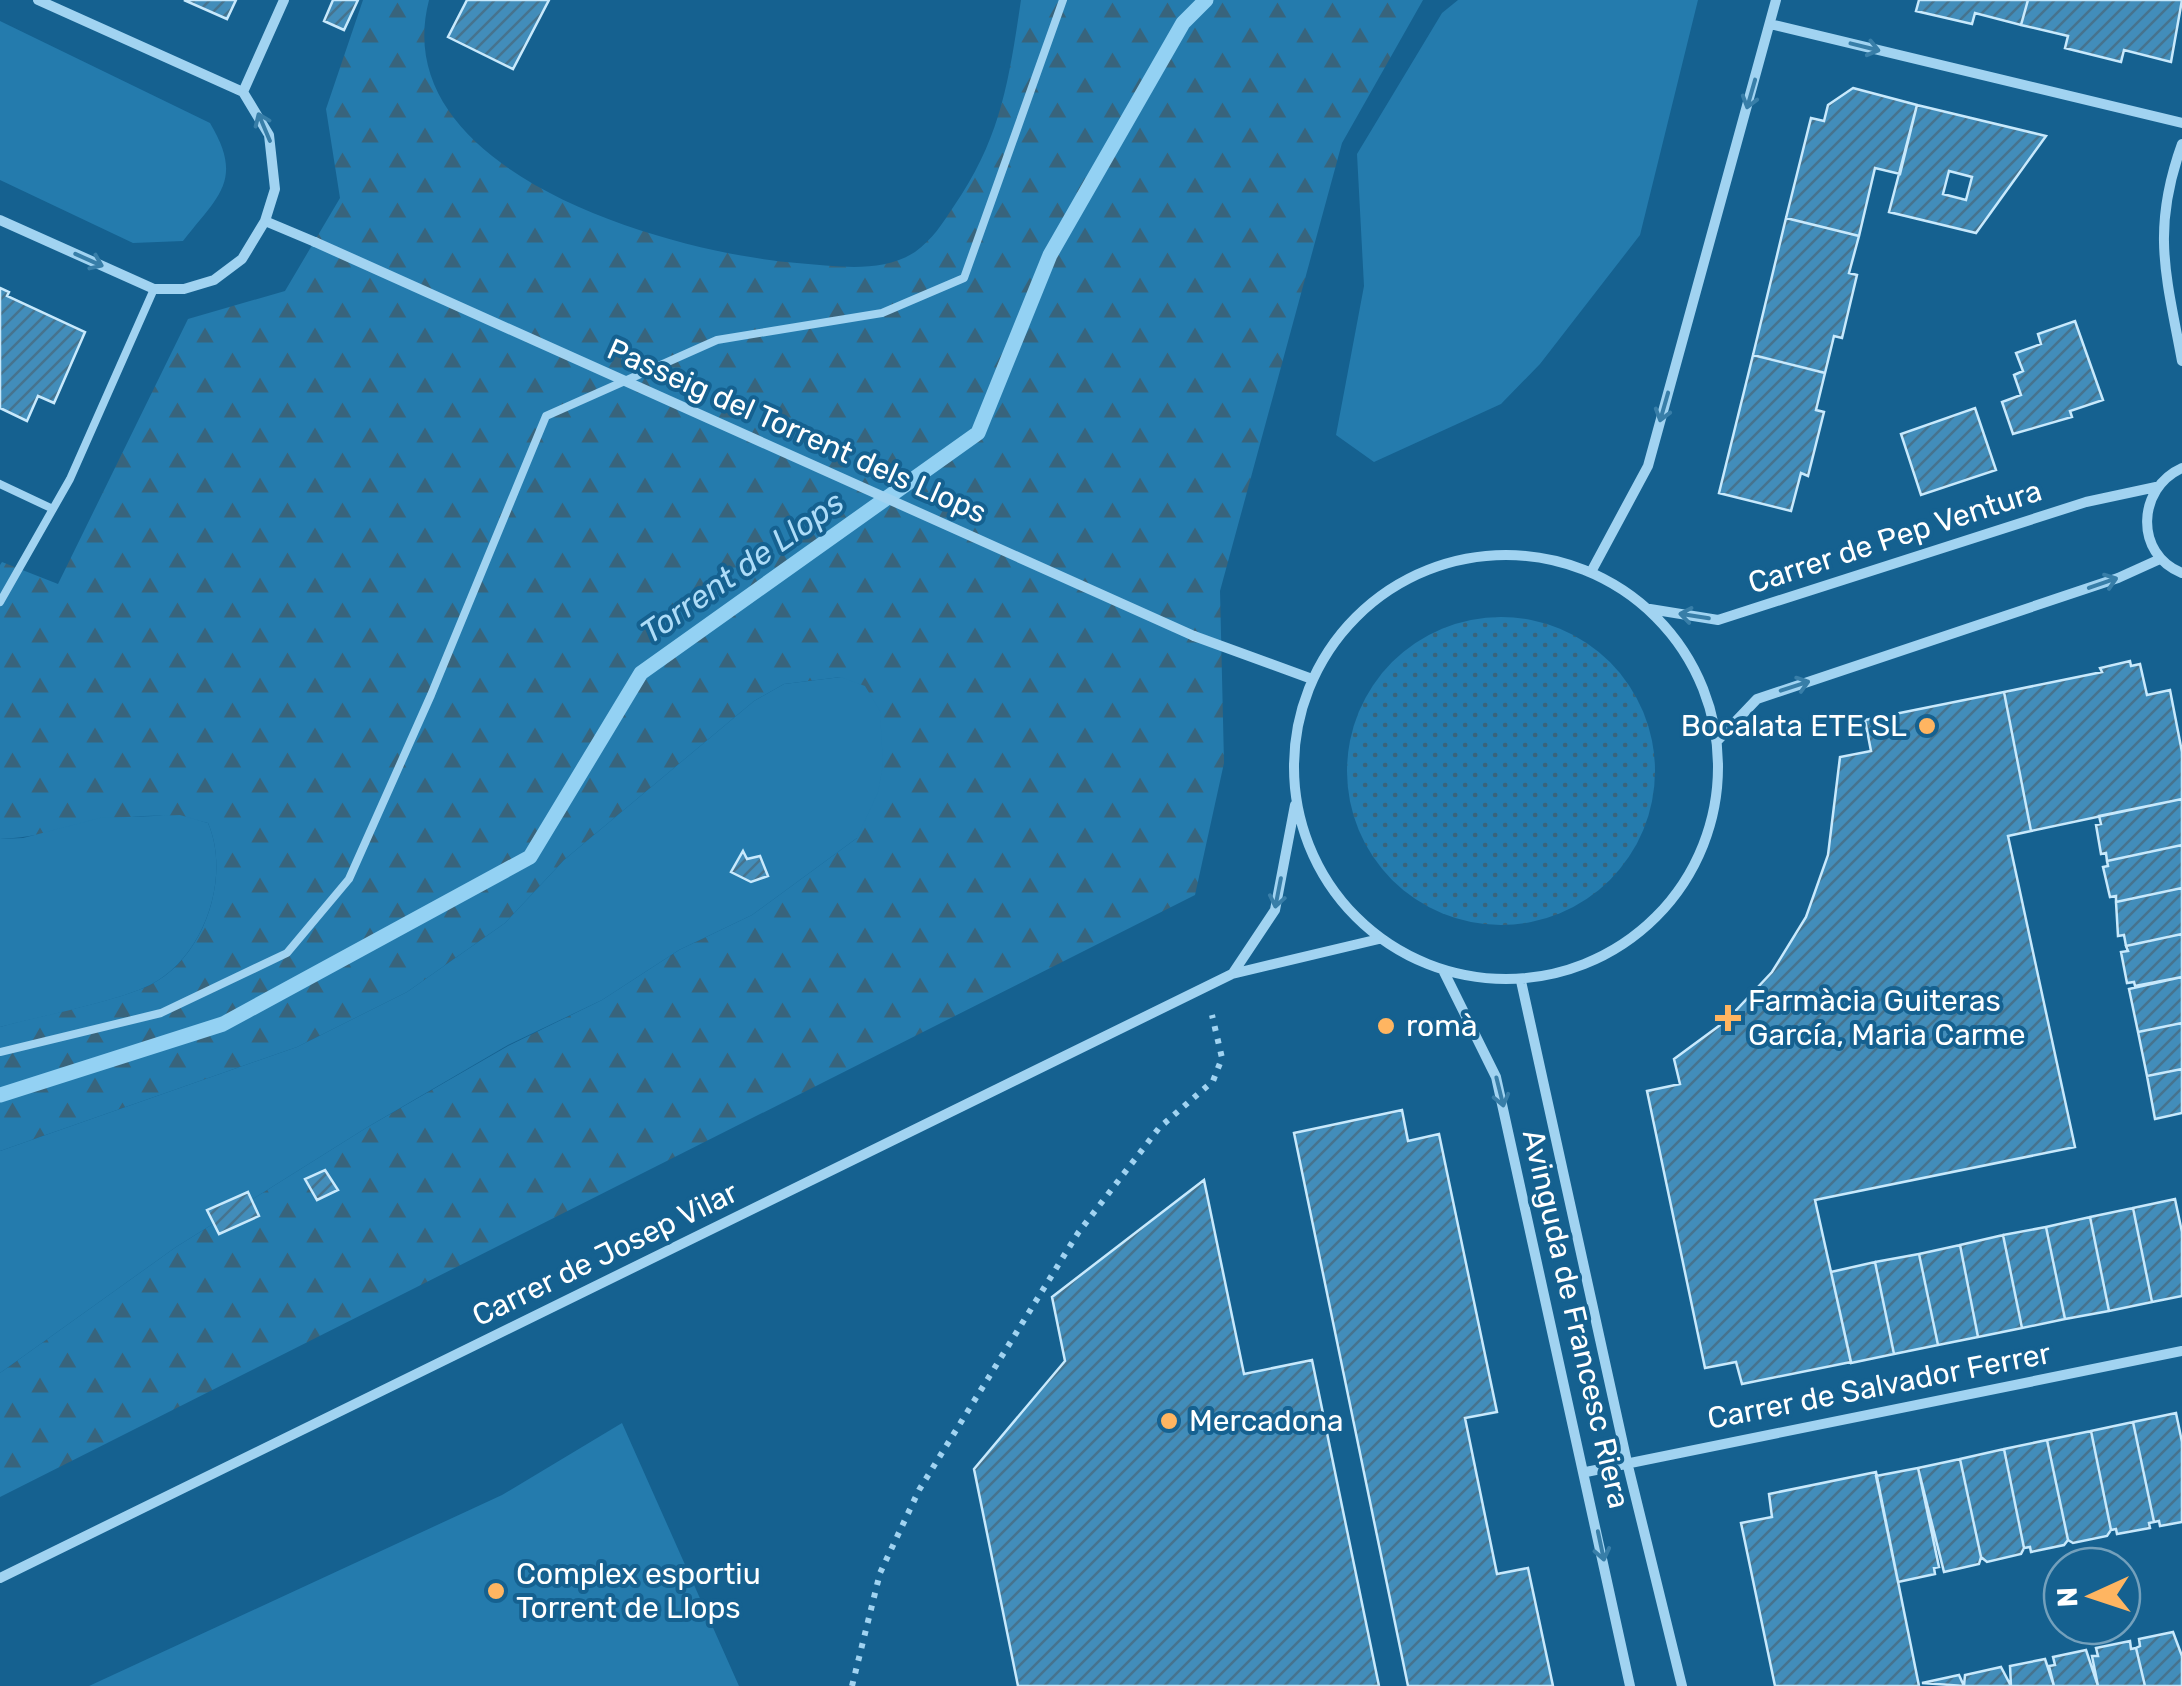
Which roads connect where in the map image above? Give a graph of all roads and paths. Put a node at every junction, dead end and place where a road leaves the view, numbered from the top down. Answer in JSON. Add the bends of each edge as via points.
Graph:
{"nodes":[{"id":1,"x":38,"y":0,"type":"edge"},
{"id":2,"x":284,"y":0,"type":"edge"},
{"id":3,"x":1063,"y":0,"type":"edge"},
{"id":4,"x":1776,"y":0,"type":"edge"},
{"id":5,"x":1770,"y":24,"type":"junction"},
{"id":6,"x":243,"y":92,"type":"junction"},
{"id":7,"x":2182,"y":124,"type":"edge"},
{"id":8,"x":2182,"y":144,"type":"edge"},
{"id":9,"x":0,"y":220,"type":"edge"},
{"id":10,"x":265,"y":221,"type":"junction"},
{"id":11,"x":154,"y":290,"type":"junction"},
{"id":12,"x":2182,"y":361,"type":"edge"},
{"id":13,"x":2182,"y":468,"type":"edge"},
{"id":14,"x":0,"y":484,"type":"edge"},
{"id":15,"x":2156,"y":487,"type":"junction"},
{"id":16,"x":53,"y":509,"type":"junction"},
{"id":17,"x":2160,"y":559,"type":"junction"},
{"id":18,"x":1591,"y":572,"type":"junction"},
{"id":19,"x":2182,"y":574,"type":"edge"},
{"id":20,"x":0,"y":602,"type":"edge"},
{"id":21,"x":1649,"y":608,"type":"junction"},
{"id":22,"x":1312,"y":679,"type":"junction"},
{"id":23,"x":1718,"y":740,"type":"junction"},
{"id":24,"x":1296,"y":800,"type":"junction"},
{"id":25,"x":1379,"y":939,"type":"junction"},
{"id":26,"x":1444,"y":972,"type":"junction"},
{"id":27,"x":1232,"y":974,"type":"junction"},
{"id":28,"x":1521,"y":980,"type":"junction"},
{"id":29,"x":1205,"y":987,"type":"junction"},
{"id":30,"x":0,"y":1052,"type":"edge"},
{"id":31,"x":2182,"y":1351,"type":"edge"},
{"id":32,"x":1628,"y":1462,"type":"junction"},
{"id":33,"x":1586,"y":1472,"type":"junction"},
{"id":34,"x":0,"y":1578,"type":"edge"},
{"id":35,"x":852,"y":1686,"type":"edge"},
{"id":36,"x":1630,"y":1686,"type":"edge"},
{"id":37,"x":1682,"y":1686,"type":"edge"}],
"edges":[{"from":1,"to":6,"type":"street"},
{"from":2,"to":6,"type":"street"},
{"from":3,"to":30,"type":"lane","via":[[964,278],[882,313],[717,340],[546,416],[349,879],[287,953],[161,1013]]},
{"from":4,"to":5,"type":"street"},
{"from":5,"to":7,"type":"street","one_way":true},
{"from":5,"to":18,"type":"street","one_way":true,"via":[[1648,466]]},
{"from":10,"to":6,"type":"street","one_way":true,"via":[[275,189],[274,160],[269,135]]},
{"from":8,"to":12,"type":"street","via":[[2160,247]]},
{"from":9,"to":11,"type":"street","one_way":true},
{"from":10,"to":11,"type":"street","via":[[242,258],[214,280]]},
{"from":10,"to":22,"type":"street","name":"Passeig del Torrent dels Llops","bridge":true,"via":[[1194,636]]},
{"from":11,"to":16,"type":"lane"},
{"from":13,"to":15,"type":"street"},
{"from":14,"to":16,"type":"lane"},
{"from":15,"to":17,"type":"street","via":[[2146,524]]},
{"from":15,"to":21,"type":"street","name":"Carrer de Pep Ventura","one_way":true,"via":[[2086,502],[1718,620]]},
{"from":16,"to":20,"type":"lane"},
{"from":17,"to":19,"type":"street"},
{"from":23,"to":17,"type":"street","one_way":true,"via":[[1757,699]]},
{"from":18,"to":21,"type":"street"},
{"from":18,"to":22,"type":"street","via":[[1528,554],[1462,558],[1387,592],[1349,624]]},
{"from":21,"to":23,"type":"street","via":[[1682,646],[1706,692]]},
{"from":22,"to":24,"type":"street","via":[[1296,738]]},
{"from":23,"to":28,"type":"street","via":[[1715,810],[1691,875],[1648,928],[1588,965]]},
{"from":24,"to":25,"type":"street","via":[[1311,852],[1340,900]]},
{"from":24,"to":27,"type":"street","one_way":true,"via":[[1275,910]]},
{"from":25,"to":26,"type":"street"},
{"from":25,"to":27,"type":"street","name":"Carrer de Josep Vilar"},
{"from":26,"to":28,"type":"street"},
{"from":26,"to":33,"type":"street","name":"Avinguda de Francesc Riera","one_way":true,"via":[[1496,1077]]},
{"from":27,"to":29,"type":"street","name":"Carrer de Josep Vilar"},
{"from":28,"to":32,"type":"street","name":"Avinguda de Francesc Riera"},
{"from":29,"to":34,"type":"street","name":"Carrer de Josep Vilar"},
{"from":29,"to":35,"type":"path","via":[[1222,1058],[1213,1081],[1159,1128],[1078,1234],[919,1490],[880,1573]]},
{"from":31,"to":32,"type":"street","name":"Carrer de Salvador Ferrer"},
{"from":32,"to":33,"type":"street","name":"Carrer de Salvador Ferrer"},
{"from":32,"to":37,"type":"street","name":"Avinguda de Francesc Riera"},
{"from":33,"to":36,"type":"street","name":"Avinguda de Francesc Riera","one_way":true}]}
